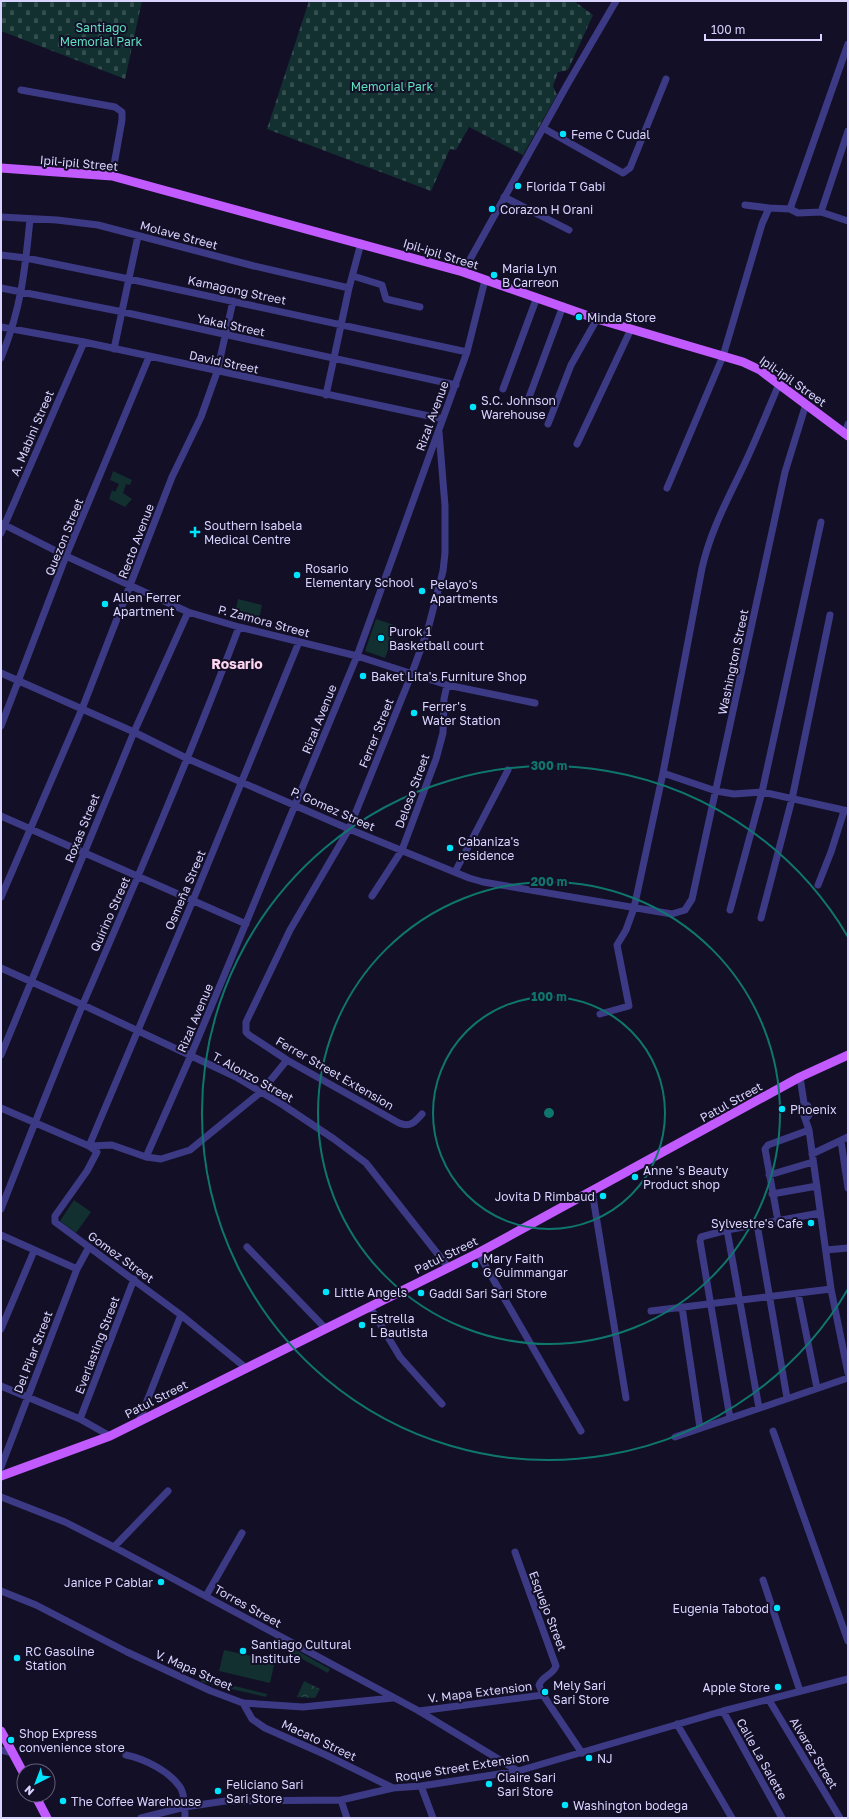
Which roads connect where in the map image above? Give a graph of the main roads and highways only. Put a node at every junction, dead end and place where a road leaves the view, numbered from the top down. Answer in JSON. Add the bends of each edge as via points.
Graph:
{"nodes":[{"id":1,"x":1,"y":168,"type":"edge"},
{"id":2,"x":846,"y":435,"type":"edge"},
{"id":3,"x":848,"y":1056,"type":"edge"},
{"id":4,"x":1,"y":1476,"type":"edge"},
{"id":5,"x":1,"y":1731,"type":"edge"},
{"id":6,"x":18,"y":1763,"type":"edge"},
{"id":7,"x":39,"y":1803,"type":"edge"},
{"id":8,"x":47,"y":1818,"type":"edge"}],
"edges":[{"from":1,"to":2,"type":"main road","name":"Ipil-ipil Street","via":[[112,176],[463,272],[597,319],[723,356],[760,370]]},
{"from":3,"to":4,"type":"main road","name":"Patul Street","via":[[800,1077],[478,1253],[326,1329],[110,1436]]},
{"from":5,"to":6,"type":"main road"},
{"from":7,"to":8,"type":"main road"}]}
